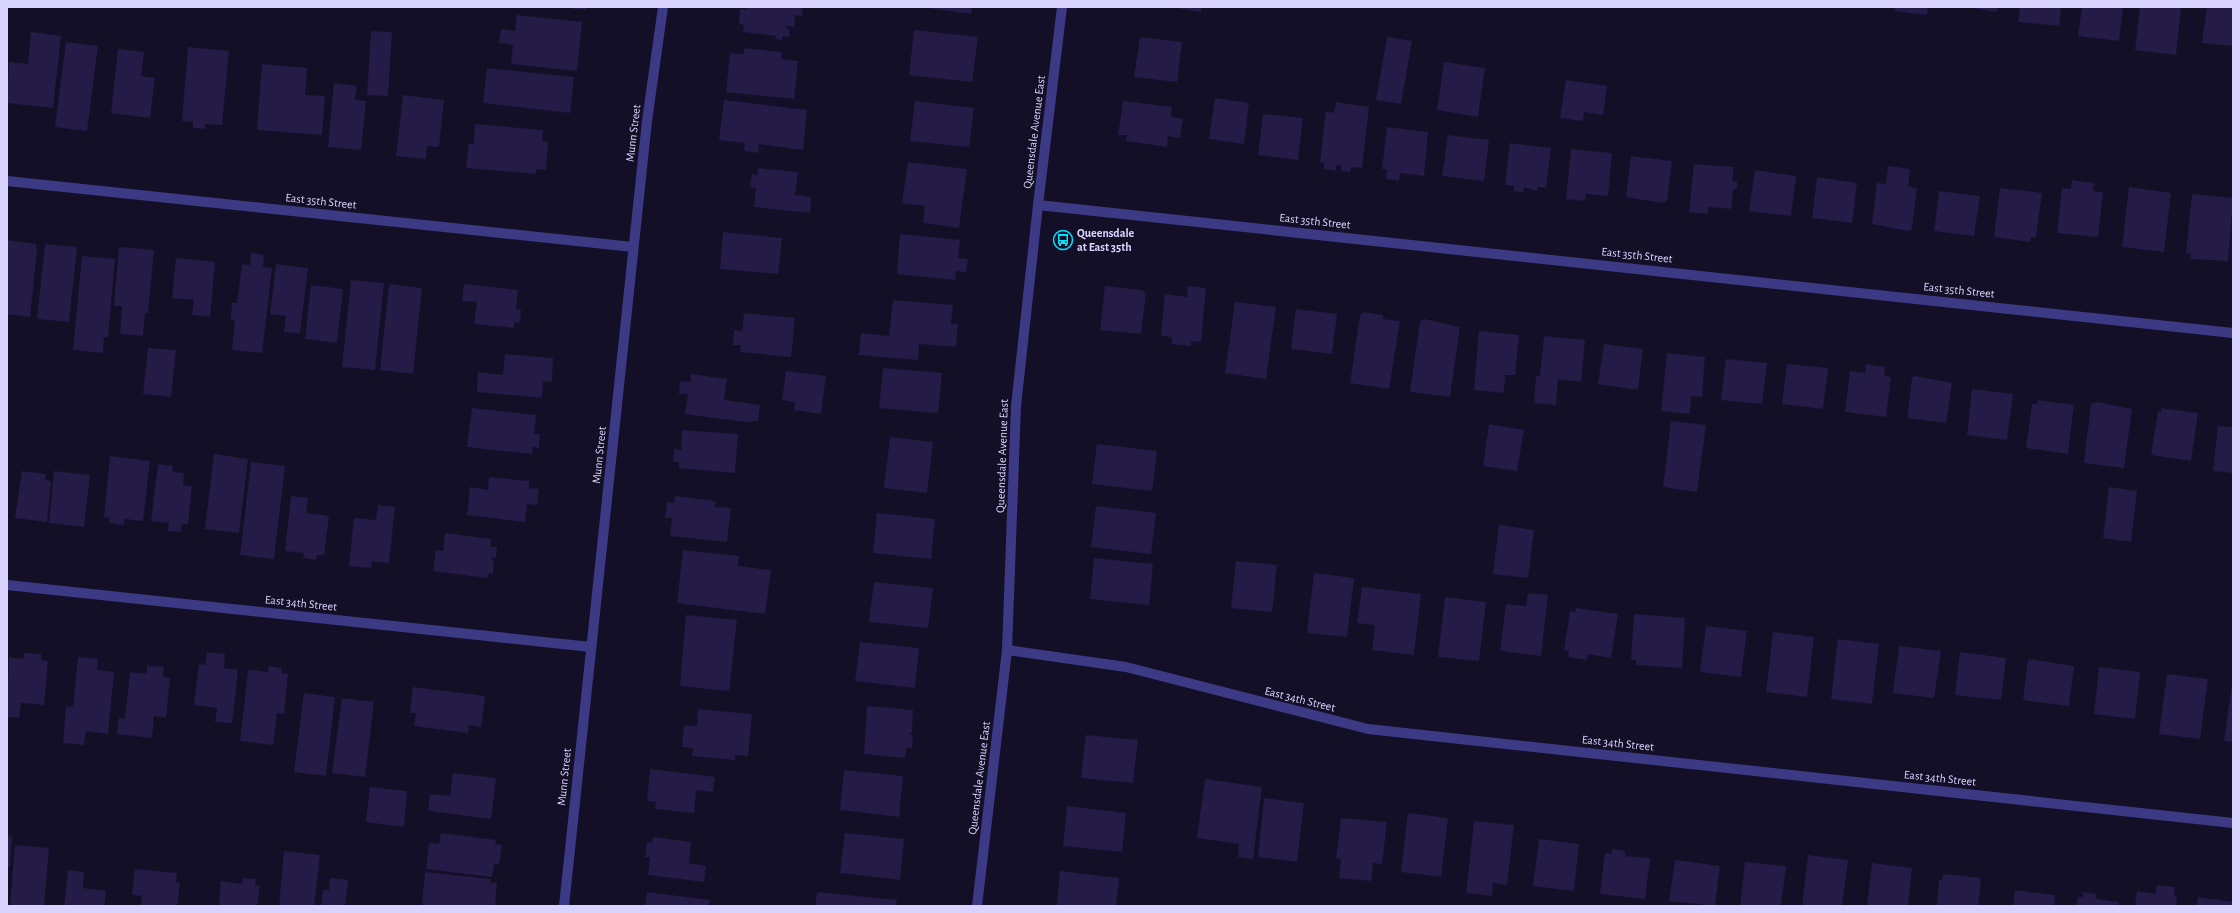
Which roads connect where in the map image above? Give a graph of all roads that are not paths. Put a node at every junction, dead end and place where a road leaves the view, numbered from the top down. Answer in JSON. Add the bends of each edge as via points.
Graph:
{"nodes":[{"id":1,"x":663,"y":7,"type":"edge"},
{"id":2,"x":1062,"y":7,"type":"edge"},
{"id":3,"x":7,"y":181,"type":"edge"},
{"id":4,"x":1038,"y":205,"type":"junction"},
{"id":5,"x":633,"y":247,"type":"junction"},
{"id":6,"x":2233,"y":333,"type":"edge"},
{"id":7,"x":7,"y":585,"type":"edge"},
{"id":8,"x":591,"y":646,"type":"junction"},
{"id":9,"x":1007,"y":650,"type":"junction"},
{"id":10,"x":2233,"y":823,"type":"edge"},
{"id":11,"x":564,"y":906,"type":"edge"},
{"id":12,"x":977,"y":906,"type":"edge"}],
"edges":[{"from":1,"to":5,"type":"street","name":"Munn Street"},
{"from":2,"to":4,"type":"street","name":"Queensdale Avenue East"},
{"from":3,"to":5,"type":"street","name":"East 35th Street"},
{"from":4,"to":6,"type":"street","name":"East 35th Street"},
{"from":4,"to":9,"type":"street","name":"Queensdale Avenue East","via":[[1016,406]]},
{"from":5,"to":8,"type":"street","name":"Munn Street","via":[[630,297]]},
{"from":7,"to":8,"type":"street","name":"East 34th Street"},
{"from":8,"to":11,"type":"street","name":"Munn Street"},
{"from":9,"to":10,"type":"street","name":"East 34th Street","via":[[1126,667],[1368,729]]},
{"from":9,"to":12,"type":"street","name":"Queensdale Avenue East"}]}
